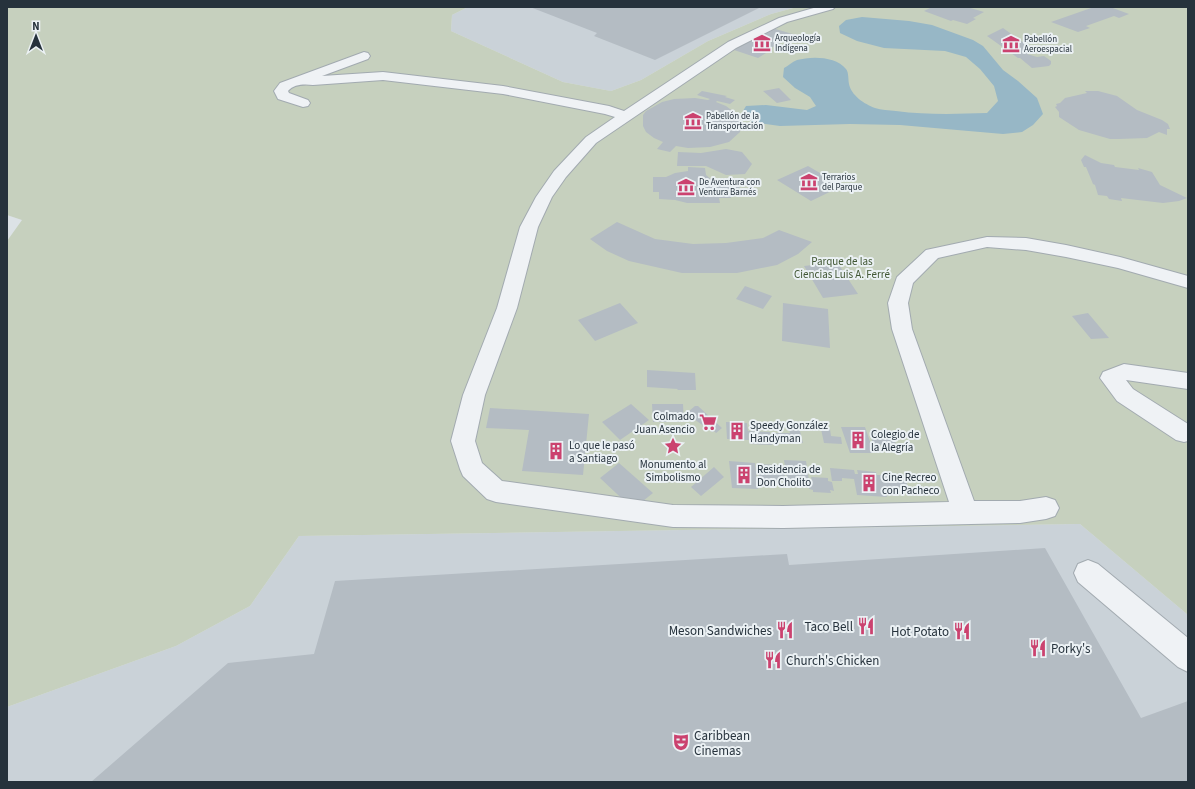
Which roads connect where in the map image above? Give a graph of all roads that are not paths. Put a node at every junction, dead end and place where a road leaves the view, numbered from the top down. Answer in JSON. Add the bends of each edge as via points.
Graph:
{"nodes":[{"id":1,"x":829,"y":7,"type":"edge"},
{"id":2,"x":364,"y":56,"type":"dead end"},
{"id":3,"x":456,"y":72,"type":"dead end"},
{"id":4,"x":300,"y":80,"type":"junction"},
{"id":5,"x":303,"y":103,"type":"dead end"},
{"id":6,"x":596,"y":107,"type":"junction"},
{"id":7,"x":627,"y":117,"type":"junction"},
{"id":8,"x":1188,"y":282,"type":"edge"},
{"id":9,"x":1188,"y":381,"type":"edge"},
{"id":10,"x":1184,"y":432,"type":"dead end"},
{"id":11,"x":1046,"y":508,"type":"dead end"},
{"id":12,"x":966,"y":513,"type":"junction"},
{"id":13,"x":1088,"y":573,"type":"dead end"},
{"id":14,"x":1188,"y":657,"type":"edge"}],
"edges":[{"from":1,"to":7,"type":"street","via":[[783,20],[732,45]]},
{"from":2,"to":4,"type":"street"},
{"from":3,"to":6,"type":"street","via":[[570,92]]},
{"from":4,"to":5,"type":"street","via":[[285,86],[281,91],[283,96]]},
{"from":4,"to":6,"type":"street","via":[[383,76],[503,90]]},
{"from":6,"to":7,"type":"street"},
{"from":7,"to":12,"type":"street","via":[[591,140],[560,174],[529,226],[507,308],[474,395],[464,441],[472,469],[496,491],[673,516],[783,517]]},
{"from":8,"to":12,"type":"street","via":[[1066,251],[1026,244],[987,242],[932,254],[904,281],[898,303],[902,330]]},
{"from":9,"to":10,"type":"street","via":[[1124,372],[1111,378],[1125,395]]},
{"from":11,"to":12,"type":"street","via":[[1020,512]]},
{"from":13,"to":14,"type":"street"}]}
